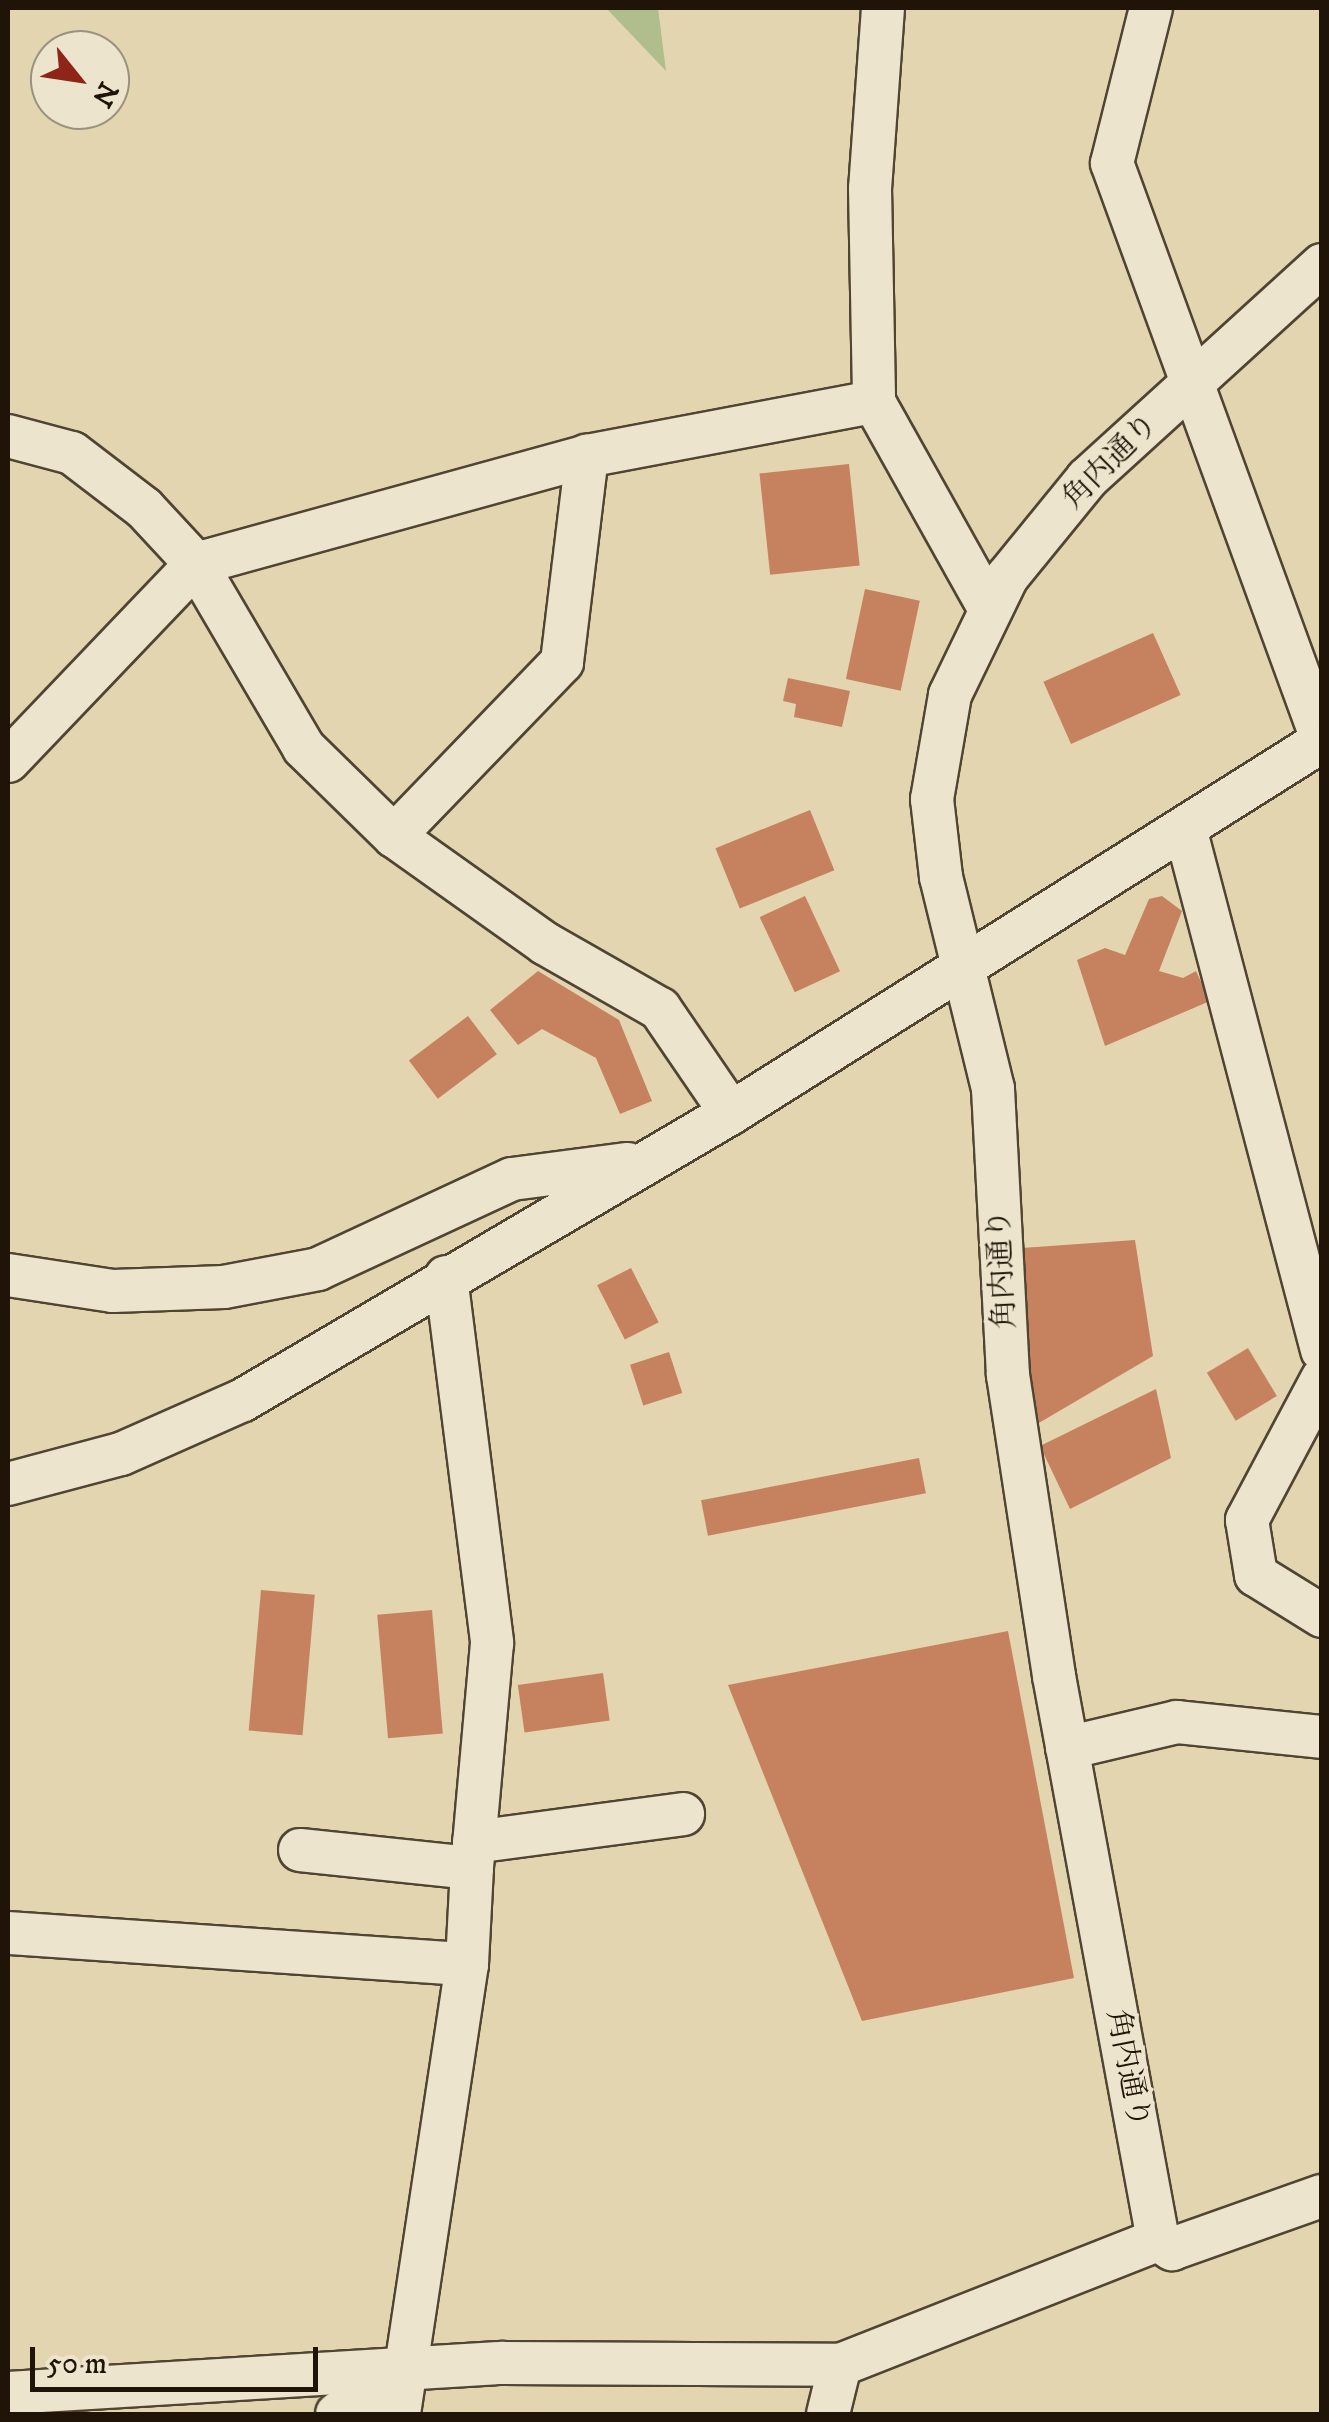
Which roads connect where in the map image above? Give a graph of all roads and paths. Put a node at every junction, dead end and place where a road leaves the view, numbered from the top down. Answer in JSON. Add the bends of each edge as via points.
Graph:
{"nodes":[{"id":1,"x":883,"y":8,"type":"edge"},
{"id":2,"x":1150,"y":8,"type":"edge"},
{"id":3,"x":1322,"y":265,"type":"edge"},
{"id":4,"x":1197,"y":380,"type":"junction"},
{"id":5,"x":874,"y":402,"type":"junction"},
{"id":6,"x":8,"y":436,"type":"edge"},
{"id":7,"x":587,"y":456,"type":"junction"},
{"id":8,"x":196,"y":564,"type":"junction"},
{"id":9,"x":988,"y":606,"type":"junction"},
{"id":10,"x":1322,"y":739,"type":"edge"},
{"id":11,"x":8,"y":761,"type":"edge"},
{"id":12,"x":1185,"y":828,"type":"junction"},
{"id":13,"x":394,"y":836,"type":"junction"},
{"id":14,"x":963,"y":964,"type":"junction"},
{"id":15,"x":731,"y":1113,"type":"junction"},
{"id":16,"x":648,"y":1162,"type":"junction"},
{"id":17,"x":8,"y":1276,"type":"edge"},
{"id":18,"x":446,"y":1277,"type":"junction"},
{"id":19,"x":1322,"y":1350,"type":"edge"},
{"id":20,"x":1322,"y":1379,"type":"edge"},
{"id":21,"x":8,"y":1484,"type":"edge"},
{"id":22,"x":1322,"y":1616,"type":"edge"},
{"id":23,"x":1322,"y":1737,"type":"edge"},
{"id":24,"x":1067,"y":1748,"type":"junction"},
{"id":25,"x":683,"y":1814,"type":"dead end"},
{"id":26,"x":300,"y":1850,"type":"dead end"},
{"id":27,"x":473,"y":1855,"type":"junction"},
{"id":28,"x":8,"y":1932,"type":"edge"},
{"id":29,"x":466,"y":1964,"type":"junction"},
{"id":30,"x":1322,"y":2196,"type":"edge"},
{"id":31,"x":1158,"y":2240,"type":"junction"},
{"id":32,"x":840,"y":2364,"type":"junction"},
{"id":33,"x":410,"y":2368,"type":"junction"},
{"id":34,"x":8,"y":2394,"type":"edge"},
{"id":35,"x":337,"y":2414,"type":"edge"},
{"id":36,"x":399,"y":2414,"type":"edge"},
{"id":37,"x":828,"y":2414,"type":"edge"}],
"edges":[{"from":1,"to":5,"type":"street","via":[[870,188]]},
{"from":2,"to":4,"type":"street","via":[[1112,163]]},
{"from":3,"to":4,"type":"street","name":"角内通り"},
{"from":4,"to":9,"type":"street","name":"角内通り","via":[[1087,479]]},
{"from":4,"to":10,"type":"street"},
{"from":5,"to":7,"type":"street"},
{"from":5,"to":9,"type":"street"},
{"from":6,"to":8,"type":"street","via":[[72,453]]},
{"from":7,"to":8,"type":"street"},
{"from":7,"to":13,"type":"street","via":[[562,662]]},
{"from":8,"to":11,"type":"street"},
{"from":8,"to":13,"type":"street","via":[[304,748]]},
{"from":9,"to":14,"type":"street","name":"角内通り","via":[[950,695],[932,800]]},
{"from":10,"to":12,"type":"street"},
{"from":12,"to":14,"type":"street"},
{"from":12,"to":19,"type":"street"},
{"from":13,"to":15,"type":"street","via":[[546,944],[660,1009]]},
{"from":14,"to":15,"type":"street"},
{"from":14,"to":24,"type":"street","name":"角内通り","via":[[993,1089],[1008,1375]]},
{"from":15,"to":16,"type":"street"},
{"from":16,"to":17,"type":"street","via":[[512,1180],[318,1269],[224,1287],[113,1291]]},
{"from":16,"to":18,"type":"street"},
{"from":18,"to":21,"type":"street","via":[[243,1400],[121,1454]]},
{"from":18,"to":27,"type":"street","via":[[492,1643]]},
{"from":20,"to":22,"type":"street","via":[[1248,1520],[1256,1575]]},
{"from":23,"to":24,"type":"street","via":[[1177,1722]]},
{"from":24,"to":31,"type":"street","name":"角内通り"},
{"from":25,"to":27,"type":"street"},
{"from":26,"to":27,"type":"street"},
{"from":27,"to":29,"type":"street"},
{"from":28,"to":29,"type":"street"},
{"from":29,"to":33,"type":"street"},
{"from":30,"to":31,"type":"street","via":[[1172,2248]]},
{"from":31,"to":32,"type":"street"},
{"from":32,"to":33,"type":"street"},
{"from":32,"to":37,"type":"street"},
{"from":33,"to":34,"type":"street"},
{"from":33,"to":35,"type":"street"},
{"from":33,"to":36,"type":"street"}]}
